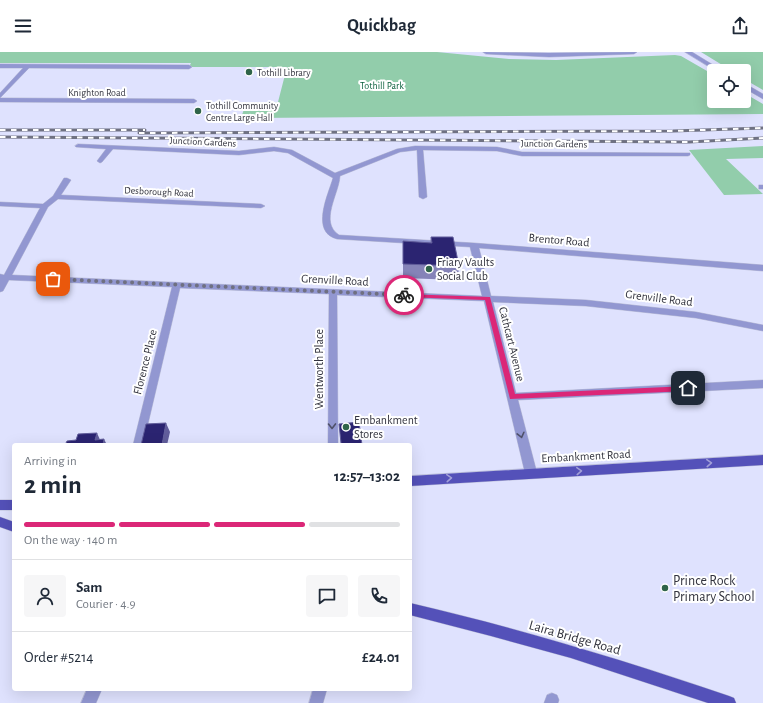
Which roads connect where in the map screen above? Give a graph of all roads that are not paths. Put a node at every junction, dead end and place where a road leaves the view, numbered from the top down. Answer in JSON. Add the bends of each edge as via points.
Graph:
{"nodes":[{"id":1,"x":486,"y":52,"type":"edge"},
{"id":2,"x":634,"y":52,"type":"edge"},
{"id":3,"x":688,"y":52,"type":"edge"},
{"id":4,"x":548,"y":53,"type":"edge"},
{"id":5,"x":708,"y":64,"type":"edge"},
{"id":6,"x":0,"y":66,"type":"edge"},
{"id":7,"x":27,"y":66,"type":"junction"},
{"id":8,"x":189,"y":66,"type":"dead end"},
{"id":9,"x":751,"y":89,"type":"edge"},
{"id":10,"x":0,"y":96,"type":"edge"},
{"id":11,"x":763,"y":97,"type":"edge"},
{"id":12,"x":0,"y":100,"type":"edge"},
{"id":13,"x":194,"y":101,"type":"dead end"},
{"id":14,"x":78,"y":146,"type":"dead end"},
{"id":15,"x":111,"y":147,"type":"junction"},
{"id":16,"x":420,"y":148,"type":"junction"},
{"id":17,"x":688,"y":154,"type":"dead end"},
{"id":18,"x":100,"y":161,"type":"dead end"},
{"id":19,"x":335,"y":176,"type":"junction"},
{"id":20,"x":67,"y":180,"type":"dead end"},
{"id":21,"x":56,"y":197,"type":"junction"},
{"id":22,"x":423,"y":197,"type":"dead end"},
{"id":23,"x":0,"y":204,"type":"edge"},
{"id":24,"x":45,"y":206,"type":"junction"},
{"id":25,"x":261,"y":206,"type":"dead end"},
{"id":26,"x":474,"y":245,"type":"junction"},
{"id":27,"x":763,"y":268,"type":"edge"},
{"id":28,"x":4,"y":277,"type":"edge"},
{"id":29,"x":177,"y":284,"type":"junction"},
{"id":30,"x":0,"y":289,"type":"edge"},
{"id":31,"x":333,"y":292,"type":"junction"},
{"id":32,"x":488,"y":298,"type":"junction"},
{"id":33,"x":763,"y":328,"type":"edge"},
{"id":34,"x":763,"y":384,"type":"edge"},
{"id":35,"x":512,"y":397,"type":"junction"},
{"id":36,"x":138,"y":443,"type":"edge"},
{"id":37,"x":333,"y":443,"type":"edge"},
{"id":38,"x":763,"y":460,"type":"edge"},
{"id":39,"x":530,"y":473,"type":"junction"},
{"id":40,"x":412,"y":481,"type":"edge"},
{"id":41,"x":12,"y":505,"type":"edge"},
{"id":42,"x":0,"y":506,"type":"edge"},
{"id":43,"x":0,"y":522,"type":"edge"},
{"id":44,"x":12,"y":527,"type":"edge"},
{"id":45,"x":12,"y":528,"type":"edge"},
{"id":46,"x":0,"y":529,"type":"edge"},
{"id":47,"x":412,"y":609,"type":"edge"},
{"id":48,"x":94,"y":691,"type":"edge"},
{"id":49,"x":319,"y":691,"type":"edge"},
{"id":50,"x":88,"y":703,"type":"edge"},
{"id":51,"x":316,"y":703,"type":"edge"},
{"id":52,"x":729,"y":703,"type":"edge"}],
"edges":[{"from":1,"to":4,"type":"street"},
{"from":2,"to":4,"type":"street"},
{"from":3,"to":5,"type":"street"},
{"from":6,"to":7,"type":"street"},
{"from":7,"to":8,"type":"street"},
{"from":7,"to":10,"type":"street"},
{"from":9,"to":11,"type":"street"},
{"from":12,"to":13,"type":"street","name":"Knighton Road"},
{"from":14,"to":15,"type":"street","name":"Junction Gardens"},
{"from":15,"to":18,"type":"street"},
{"from":15,"to":19,"type":"street","name":"Junction Gardens","via":[[239,153],[274,149],[290,151]]},
{"from":16,"to":17,"type":"street","name":"Junction Gardens","via":[[496,149],[522,154]]},
{"from":16,"to":19,"type":"street","name":"Junction Gardens","via":[[399,150]]},
{"from":16,"to":22,"type":"street"},
{"from":19,"to":26,"type":"street","name":"Brentor Road","via":[[337,177],[326,225],[337,237]]},
{"from":20,"to":21,"type":"street"},
{"from":21,"to":24,"type":"street"},
{"from":21,"to":25,"type":"street","name":"Desborough Road"},
{"from":23,"to":24,"type":"street"},
{"from":24,"to":28,"type":"street"},
{"from":26,"to":27,"type":"street","name":"Brentor Road"},
{"from":26,"to":32,"type":"street","name":"Cathcart Avenue"},
{"from":28,"to":29,"type":"street","name":"Grenville Road"},
{"from":28,"to":30,"type":"street"},
{"from":29,"to":31,"type":"street","name":"Grenville Road"},
{"from":29,"to":36,"type":"street","name":"Florence Place"},
{"from":31,"to":32,"type":"street","name":"Grenville Road"},
{"from":31,"to":37,"type":"street","name":"Wentworth Place","one_way":true},
{"from":32,"to":33,"type":"street","name":"Grenville Road","via":[[639,308],[696,315]]},
{"from":32,"to":35,"type":"street","name":"Cathcart Avenue"},
{"from":34,"to":35,"type":"street"},
{"from":35,"to":39,"type":"street","name":"Cathcart Avenue","one_way":true},
{"from":39,"to":38,"type":"main road","name":"Embankment Road","one_way":true},
{"from":40,"to":39,"type":"main road","name":"Embankment Road","one_way":true},
{"from":41,"to":42,"type":"main road"},
{"from":43,"to":44,"type":"main road"},
{"from":45,"to":46,"type":"main road"},
{"from":47,"to":52,"type":"main road","name":"Laira Bridge Road","via":[[557,647]]},
{"from":48,"to":50,"type":"street"},
{"from":49,"to":51,"type":"street"}]}
